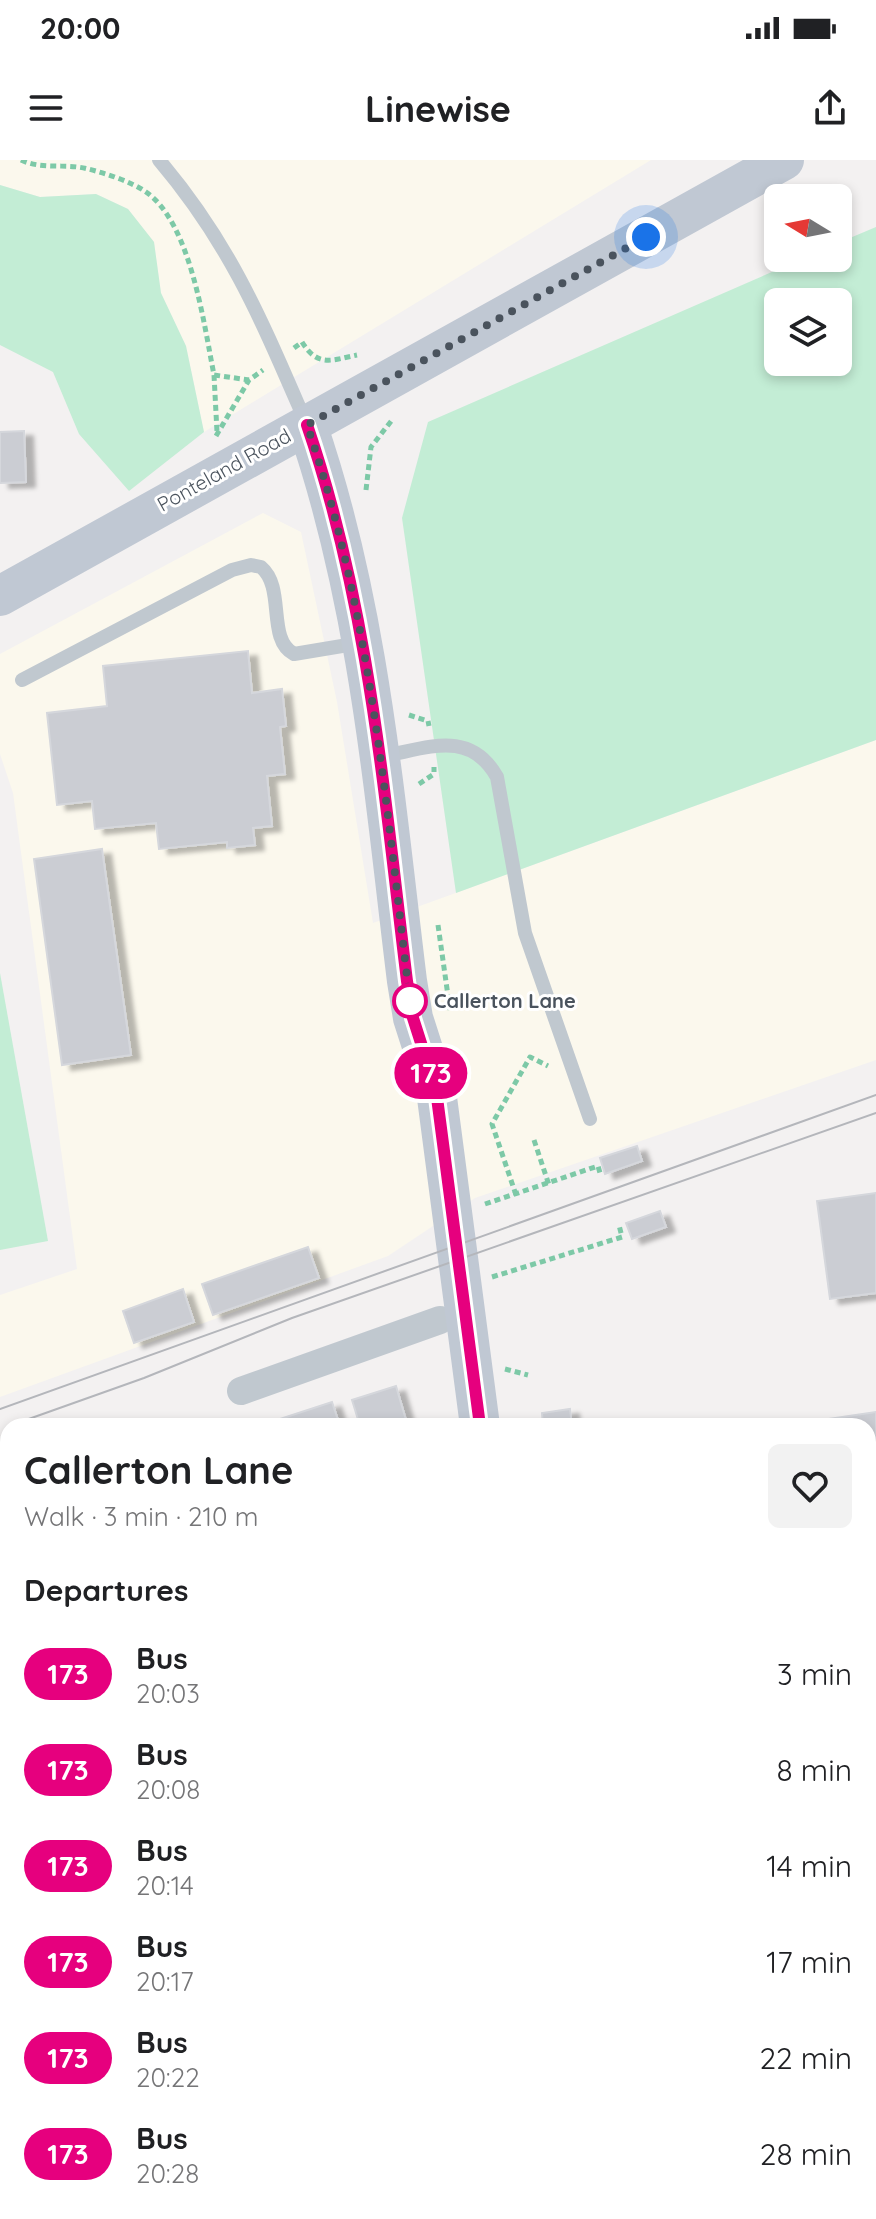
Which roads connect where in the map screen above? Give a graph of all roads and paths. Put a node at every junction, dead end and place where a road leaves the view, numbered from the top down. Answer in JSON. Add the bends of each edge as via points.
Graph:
{"nodes":[{"id":1,"x":21,"y":160,"type":"edge"},
{"id":2,"x":159,"y":160,"type":"edge"},
{"id":3,"x":784,"y":160,"type":"edge"},
{"id":4,"x":302,"y":342,"type":"dead end"},
{"id":5,"x":348,"y":357,"type":"dead end"},
{"id":6,"x":214,"y":375,"type":"junction"},
{"id":7,"x":307,"y":425,"type":"junction"},
{"id":8,"x":383,"y":429,"type":"dead end"},
{"id":9,"x":366,"y":494,"type":"dead end"},
{"id":10,"x":0,"y":596,"type":"edge"},
{"id":11,"x":365,"y":642,"type":"junction"},
{"id":12,"x":22,"y":680,"type":"dead end"},
{"id":13,"x":380,"y":756,"type":"junction"},
{"id":14,"x":413,"y":1018,"type":"junction"},
{"id":15,"x":572,"y":1064,"type":"junction"},
{"id":16,"x":590,"y":1119,"type":"dead end"},
{"id":17,"x":534,"y":1140,"type":"dead end"},
{"id":18,"x":600,"y":1173,"type":"dead end"},
{"id":19,"x":549,"y":1185,"type":"junction"},
{"id":20,"x":516,"y":1195,"type":"junction"},
{"id":21,"x":476,"y":1207,"type":"dead end"},
{"id":22,"x":619,"y":1225,"type":"dead end"},
{"id":23,"x":487,"y":1279,"type":"dead end"},
{"id":24,"x":440,"y":1320,"type":"junction"},
{"id":25,"x":241,"y":1391,"type":"dead end"},
{"id":26,"x":453,"y":1418,"type":"edge"},
{"id":27,"x":479,"y":1418,"type":"edge"}],
"edges":[{"from":1,"to":6,"type":"path","via":[[87,169],[146,192],[170,219],[195,287]]},
{"from":2,"to":7,"type":"lane","via":[[193,200],[240,273]]},
{"from":3,"to":7,"type":"street","name":"Ponteland Road"},
{"from":4,"to":5,"type":"path","via":[[320,361]]},
{"from":6,"to":6,"type":"path","via":[[217,433],[249,380]]},
{"from":7,"to":10,"type":"street","name":"Ponteland Road"},
{"from":7,"to":11,"type":"street","via":[[333,503]]},
{"from":8,"to":9,"type":"path","via":[[367,462]]},
{"from":11,"to":12,"type":"lane","via":[[288,651],[271,581],[261,567],[251,565],[232,570]]},
{"from":11,"to":13,"type":"street"},
{"from":13,"to":14,"type":"street"},
{"from":13,"to":15,"type":"lane","via":[[462,745],[491,766],[525,933]]},
{"from":14,"to":24,"type":"street","via":[[412,1099]]},
{"from":14,"to":27,"type":"street","via":[[436,1090]]},
{"from":15,"to":16,"type":"lane"},
{"from":15,"to":20,"type":"path","via":[[556,1069],[530,1057],[492,1124]]},
{"from":17,"to":19,"type":"path"},
{"from":18,"to":19,"type":"path","via":[[598,1166]]},
{"from":19,"to":20,"type":"path"},
{"from":20,"to":21,"type":"path"},
{"from":22,"to":23,"type":"path","via":[[622,1237]]},
{"from":24,"to":25,"type":"street"},
{"from":24,"to":26,"type":"street"}]}
